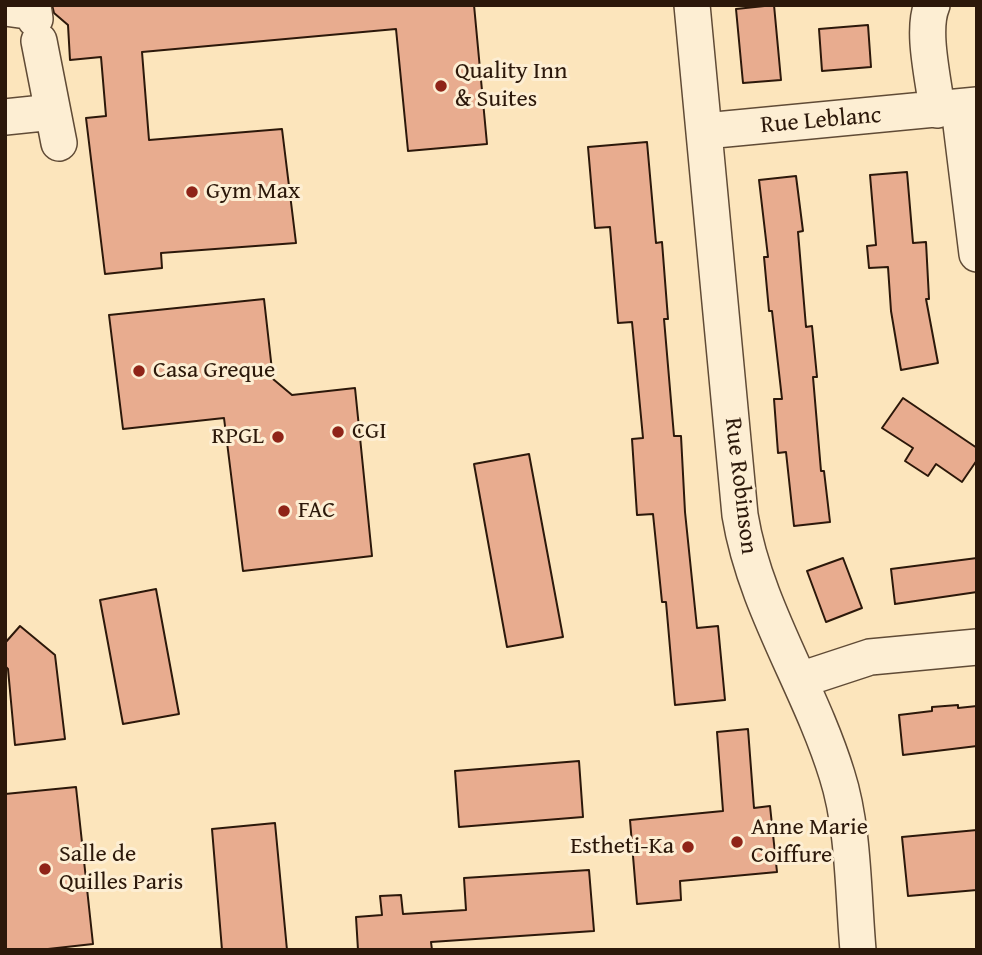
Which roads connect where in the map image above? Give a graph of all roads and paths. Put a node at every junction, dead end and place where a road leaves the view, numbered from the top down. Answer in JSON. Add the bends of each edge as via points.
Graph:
{"nodes":[{"id":1,"x":692,"y":5,"type":"edge"},
{"id":2,"x":932,"y":5,"type":"edge"},
{"id":3,"x":27,"y":23,"type":"edge"},
{"id":4,"x":957,"y":108,"type":"edge"},
{"id":5,"x":5,"y":117,"type":"edge"},
{"id":6,"x":705,"y":131,"type":"junction"},
{"id":7,"x":977,"y":254,"type":"edge"},
{"id":8,"x":977,"y":647,"type":"edge"},
{"id":9,"x":800,"y":680,"type":"junction"},
{"id":10,"x":858,"y":950,"type":"edge"}],
"edges":[{"from":1,"to":6,"type":"street","name":"Rue Robinson"},
{"from":2,"to":4,"type":"street","via":[[928,31]]},
{"from":3,"to":5,"type":"street","via":[[56,127]]},
{"from":4,"to":6,"type":"street","name":"Rue Leblanc"},
{"from":4,"to":7,"type":"street"},
{"from":6,"to":9,"type":"street","name":"Rue Robinson","via":[[744,542]]},
{"from":8,"to":9,"type":"street","via":[[870,657]]},
{"from":9,"to":10,"type":"street","name":"Rue Robinson","via":[[831,756],[843,800]]}]}
